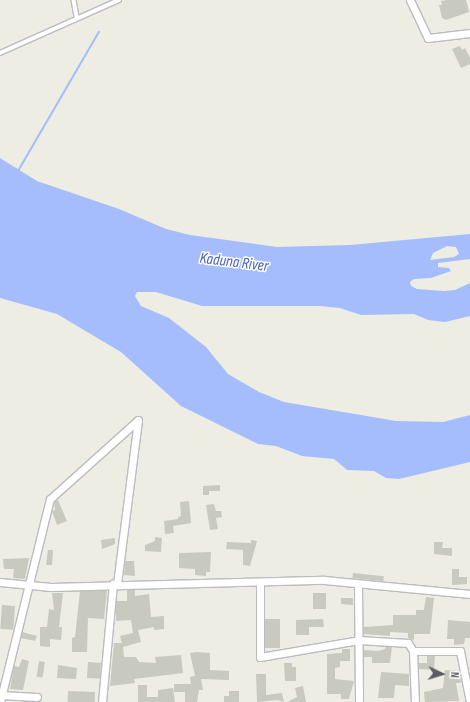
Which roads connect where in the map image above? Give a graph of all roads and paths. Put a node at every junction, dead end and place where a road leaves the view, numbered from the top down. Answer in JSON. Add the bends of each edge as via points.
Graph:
{"nodes":[{"id":1,"x":74,"y":0,"type":"edge"},
{"id":2,"x":119,"y":0,"type":"edge"},
{"id":3,"x":410,"y":0,"type":"edge"},
{"id":4,"x":77,"y":17,"type":"junction"},
{"id":5,"x":470,"y":33,"type":"edge"},
{"id":6,"x":0,"y":53,"type":"edge"},
{"id":7,"x":0,"y":582,"type":"edge"},
{"id":8,"x":260,"y":582,"type":"junction"},
{"id":9,"x":27,"y":583,"type":"junction"},
{"id":10,"x":115,"y":584,"type":"junction"},
{"id":11,"x":358,"y":584,"type":"junction"},
{"id":12,"x":470,"y":594,"type":"edge"},
{"id":13,"x":359,"y":640,"type":"junction"},
{"id":14,"x":412,"y":651,"type":"junction"},
{"id":15,"x":1,"y":697,"type":"edge"},
{"id":16,"x":37,"y":697,"type":"dead end"},
{"id":17,"x":102,"y":702,"type":"edge"},
{"id":18,"x":359,"y":702,"type":"edge"},
{"id":19,"x":415,"y":702,"type":"edge"},
{"id":20,"x":470,"y":702,"type":"edge"}],
"edges":[{"from":1,"to":4,"type":"lane"},
{"from":2,"to":4,"type":"lane"},
{"from":3,"to":5,"type":"street","via":[[428,38]]},
{"from":4,"to":6,"type":"lane"},
{"from":7,"to":9,"type":"street"},
{"from":8,"to":10,"type":"street"},
{"from":8,"to":11,"type":"street","via":[[324,580]]},
{"from":8,"to":13,"type":"street","via":[[260,657]]},
{"from":9,"to":10,"type":"street","via":[[51,587]]},
{"from":9,"to":10,"type":"street","via":[[50,499],[138,420]]},
{"from":9,"to":15,"type":"street"},
{"from":10,"to":17,"type":"street"},
{"from":11,"to":12,"type":"street"},
{"from":11,"to":13,"type":"street"},
{"from":13,"to":14,"type":"street","via":[[408,643]]},
{"from":13,"to":18,"type":"street"},
{"from":14,"to":19,"type":"street"},
{"from":14,"to":20,"type":"street","via":[[460,651]]},
{"from":15,"to":16,"type":"street"}]}
